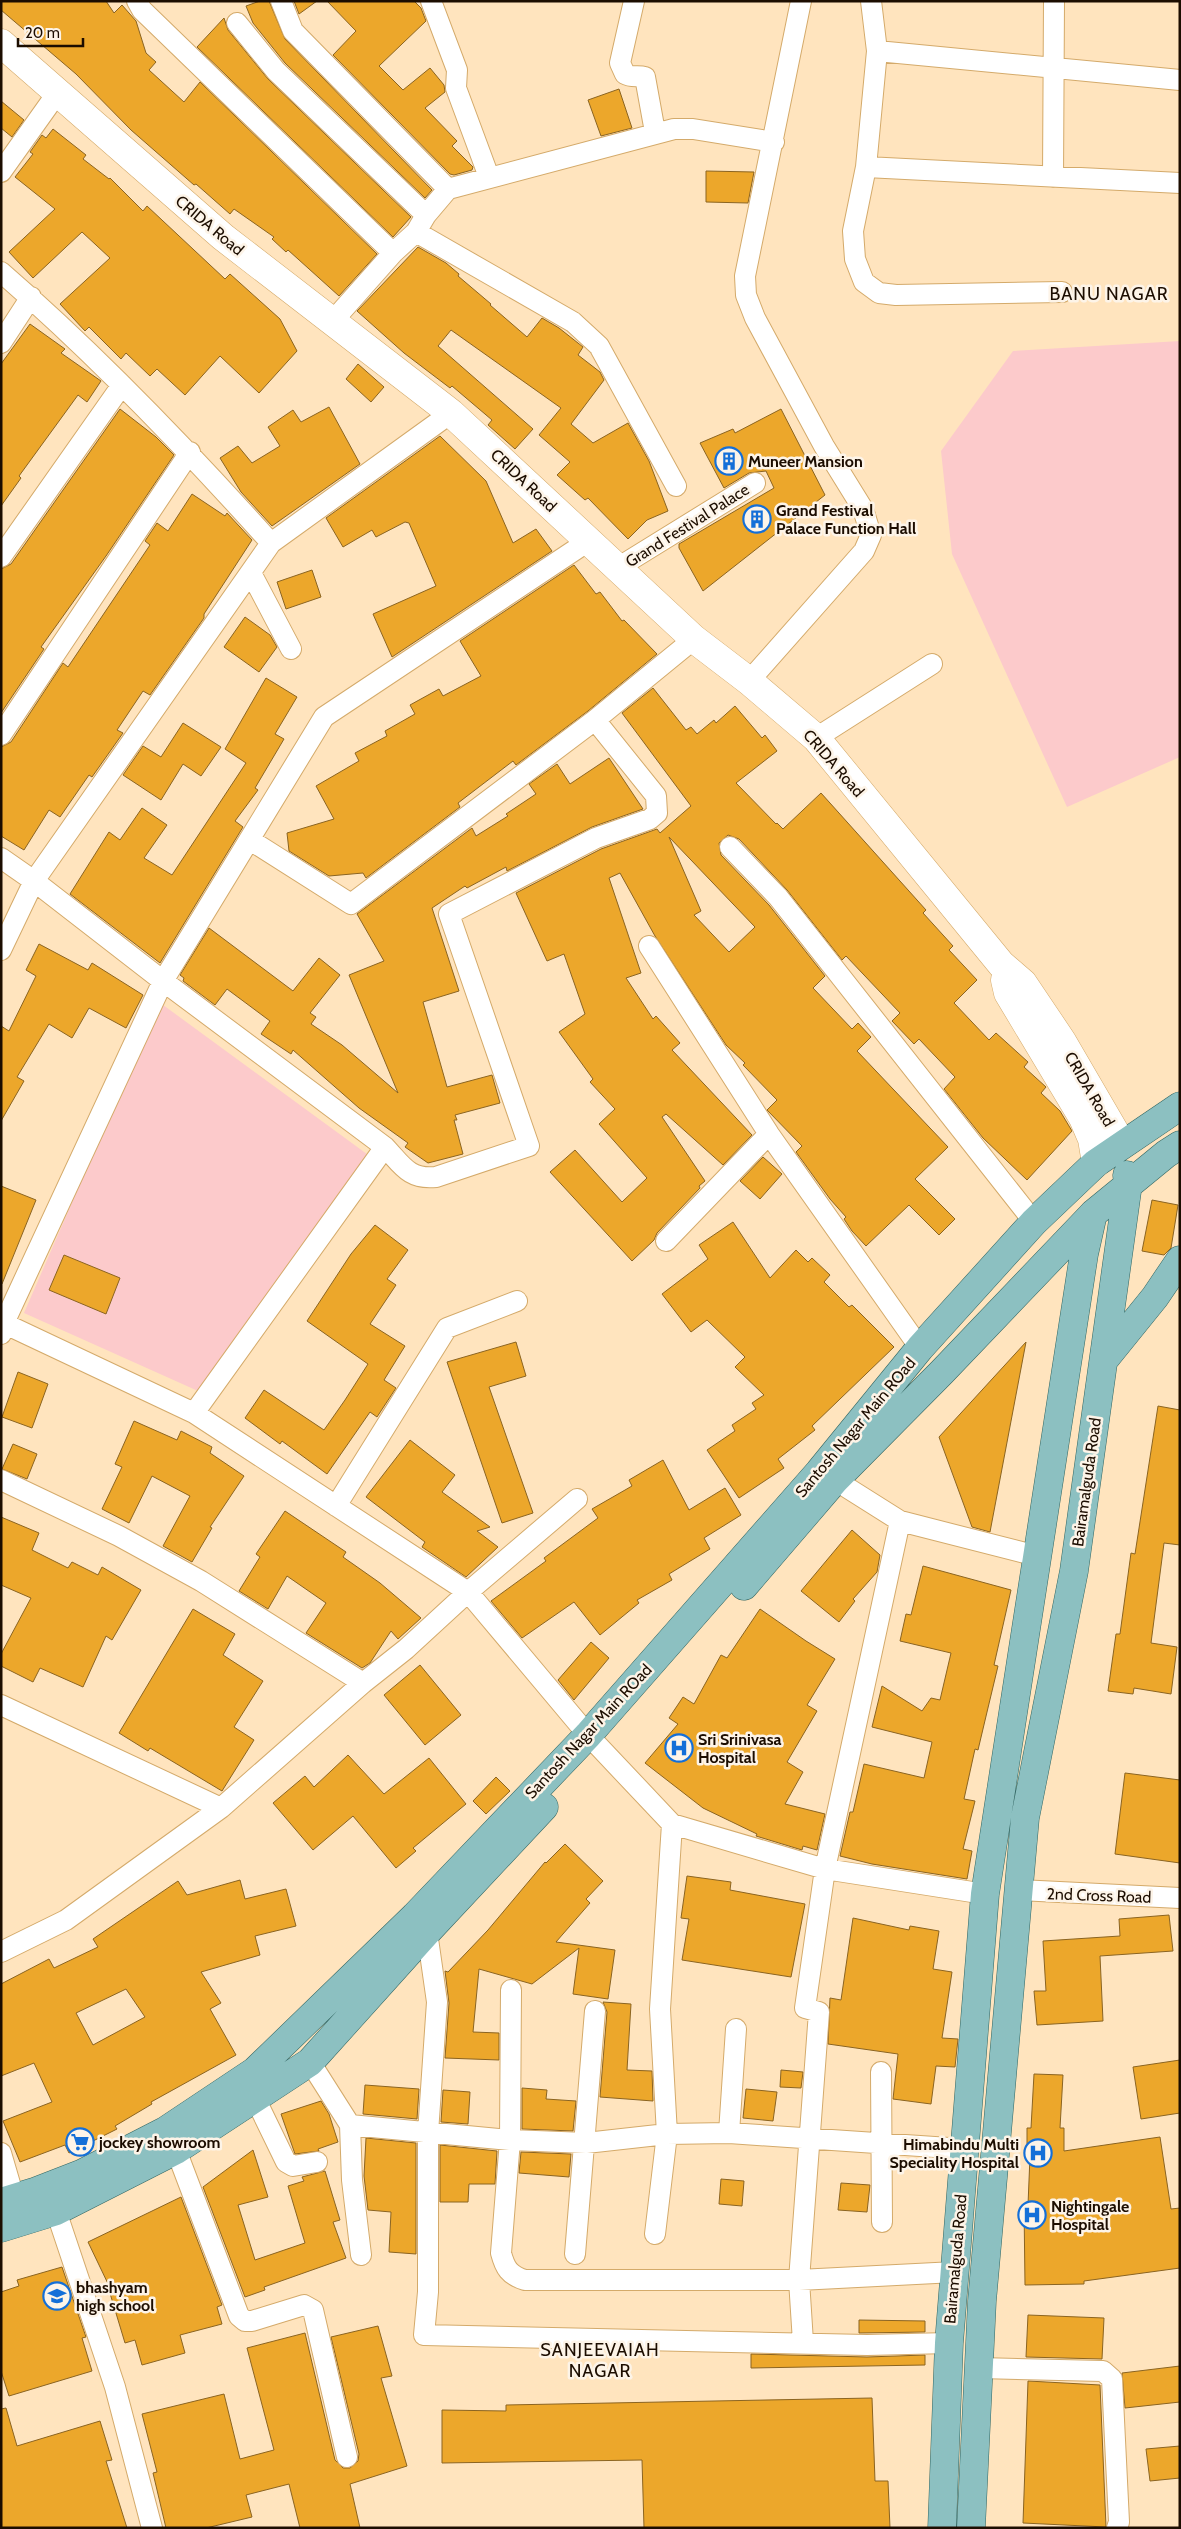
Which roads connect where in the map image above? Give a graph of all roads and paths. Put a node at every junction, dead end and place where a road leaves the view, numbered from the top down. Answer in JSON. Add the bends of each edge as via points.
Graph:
{"nodes":[{"id":1,"x":137,"y":1,"type":"edge"},
{"id":2,"x":281,"y":1,"type":"edge"},
{"id":3,"x":431,"y":1,"type":"edge"},
{"id":4,"x":634,"y":1,"type":"edge"},
{"id":5,"x":802,"y":1,"type":"edge"},
{"id":6,"x":871,"y":1,"type":"edge"},
{"id":7,"x":1054,"y":1,"type":"edge"},
{"id":8,"x":237,"y":23,"type":"dead end"},
{"id":9,"x":1,"y":43,"type":"edge"},
{"id":10,"x":878,"y":51,"type":"junction"},
{"id":11,"x":1054,"y":69,"type":"junction"},
{"id":12,"x":1180,"y":80,"type":"edge"},
{"id":13,"x":58,"y":92,"type":"junction"},
{"id":14,"x":655,"y":132,"type":"junction"},
{"id":15,"x":774,"y":142,"type":"junction"},
{"id":16,"x":866,"y":167,"type":"junction"},
{"id":17,"x":1,"y":172,"type":"edge"},
{"id":18,"x":489,"y":177,"type":"junction"},
{"id":19,"x":1053,"y":177,"type":"junction"},
{"id":20,"x":1180,"y":183,"type":"edge"},
{"id":21,"x":448,"y":189,"type":"junction"},
{"id":22,"x":426,"y":215,"type":"junction"},
{"id":23,"x":416,"y":232,"type":"junction"},
{"id":24,"x":393,"y":253,"type":"junction"},
{"id":25,"x":1,"y":272,"type":"edge"},
{"id":26,"x":1062,"y":292,"type":"dead end"},
{"id":27,"x":31,"y":298,"type":"junction"},
{"id":28,"x":331,"y":323,"type":"junction"},
{"id":29,"x":1,"y":342,"type":"edge"},
{"id":30,"x":122,"y":385,"type":"junction"},
{"id":31,"x":451,"y":413,"type":"junction"},
{"id":32,"x":190,"y":452,"type":"junction"},
{"id":33,"x":755,"y":483,"type":"dead end"},
{"id":34,"x":676,"y":486,"type":"dead end"},
{"id":35,"x":590,"y":540,"type":"junction"},
{"id":36,"x":271,"y":543,"type":"junction"},
{"id":37,"x":1,"y":556,"type":"edge"},
{"id":38,"x":619,"y":567,"type":"junction"},
{"id":39,"x":251,"y":573,"type":"junction"},
{"id":40,"x":694,"y":639,"type":"junction"},
{"id":41,"x":291,"y":649,"type":"dead end"},
{"id":42,"x":932,"y":664,"type":"dead end"},
{"id":43,"x":749,"y":681,"type":"junction"},
{"id":44,"x":595,"y":720,"type":"junction"},
{"id":45,"x":1,"y":735,"type":"edge"},
{"id":46,"x":816,"y":738,"type":"junction"},
{"id":47,"x":250,"y":840,"type":"junction"},
{"id":48,"x":730,"y":847,"type":"dead end"},
{"id":49,"x":1,"y":858,"type":"edge"},
{"id":50,"x":34,"y":881,"type":"junction"},
{"id":51,"x":649,"y":946,"type":"dead end"},
{"id":52,"x":1,"y":950,"type":"edge"},
{"id":53,"x":1001,"y":964,"type":"junction"},
{"id":54,"x":162,"y":981,"type":"junction"},
{"id":55,"x":1169,"y":1112,"type":"edge"},
{"id":56,"x":769,"y":1134,"type":"junction"},
{"id":57,"x":1122,"y":1144,"type":"junction"},
{"id":58,"x":385,"y":1147,"type":"junction"},
{"id":59,"x":1173,"y":1149,"type":"edge"},
{"id":60,"x":1096,"y":1163,"type":"junction"},
{"id":61,"x":1128,"y":1184,"type":"junction"},
{"id":62,"x":1094,"y":1212,"type":"junction"},
{"id":63,"x":1034,"y":1222,"type":"junction"},
{"id":64,"x":666,"y":1241,"type":"dead end"},
{"id":65,"x":1180,"y":1260,"type":"edge"},
{"id":66,"x":517,"y":1301,"type":"dead end"},
{"id":67,"x":2,"y":1326,"type":"edge"},
{"id":68,"x":920,"y":1348,"type":"junction"},
{"id":69,"x":1104,"y":1360,"type":"junction"},
{"id":70,"x":194,"y":1413,"type":"junction"},
{"id":71,"x":1,"y":1480,"type":"edge"},
{"id":72,"x":835,"y":1480,"type":"junction"},
{"id":73,"x":577,"y":1499,"type":"dead end"},
{"id":74,"x":336,"y":1506,"type":"junction"},
{"id":75,"x":900,"y":1521,"type":"junction"},
{"id":76,"x":1038,"y":1556,"type":"junction"},
{"id":77,"x":468,"y":1592,"type":"junction"},
{"id":78,"x":363,"y":1683,"type":"junction"},
{"id":79,"x":1,"y":1705,"type":"edge"},
{"id":80,"x":594,"y":1741,"type":"junction"},
{"id":81,"x":221,"y":1808,"type":"junction"},
{"id":82,"x":998,"y":1812,"type":"junction"},
{"id":83,"x":1025,"y":1818,"type":"junction"},
{"id":84,"x":672,"y":1824,"type":"junction"},
{"id":85,"x":825,"y":1869,"type":"junction"},
{"id":86,"x":1019,"y":1890,"type":"junction"},
{"id":87,"x":985,"y":1894,"type":"junction"},
{"id":88,"x":1180,"y":1898,"type":"edge"},
{"id":89,"x":427,"y":1932,"type":"junction"},
{"id":90,"x":1,"y":1952,"type":"edge"},
{"id":91,"x":511,"y":1990,"type":"dead end"},
{"id":92,"x":595,"y":2011,"type":"dead end"},
{"id":93,"x":736,"y":2029,"type":"dead end"},
{"id":94,"x":310,"y":2062,"type":"junction"},
{"id":95,"x":881,"y":2072,"type":"dead end"},
{"id":96,"x":255,"y":2098,"type":"junction"},
{"id":97,"x":350,"y":2125,"type":"junction"},
{"id":98,"x":428,"y":2133,"type":"junction"},
{"id":99,"x":729,"y":2133,"type":"junction"},
{"id":100,"x":667,"y":2134,"type":"junction"},
{"id":101,"x":811,"y":2139,"type":"junction"},
{"id":102,"x":510,"y":2140,"type":"junction"},
{"id":103,"x":586,"y":2143,"type":"junction"},
{"id":104,"x":882,"y":2144,"type":"junction"},
{"id":105,"x":964,"y":2149,"type":"junction"},
{"id":106,"x":176,"y":2150,"type":"junction"},
{"id":107,"x":1,"y":2153,"type":"edge"},
{"id":108,"x":317,"y":2162,"type":"dead end"},
{"id":109,"x":56,"y":2211,"type":"junction"},
{"id":110,"x":10,"y":2212,"type":"edge"},
{"id":111,"x":882,"y":2222,"type":"dead end"},
{"id":112,"x":655,"y":2234,"type":"dead end"},
{"id":113,"x":575,"y":2254,"type":"dead end"},
{"id":114,"x":361,"y":2255,"type":"dead end"},
{"id":115,"x":955,"y":2272,"type":"junction"},
{"id":116,"x":799,"y":2280,"type":"junction"},
{"id":117,"x":803,"y":2342,"type":"junction"},
{"id":118,"x":949,"y":2343,"type":"junction"},
{"id":119,"x":979,"y":2368,"type":"junction"},
{"id":120,"x":348,"y":2457,"type":"dead end"},
{"id":121,"x":152,"y":2528,"type":"edge"},
{"id":122,"x":942,"y":2528,"type":"edge"},
{"id":123,"x":971,"y":2528,"type":"edge"},
{"id":124,"x":1117,"y":2528,"type":"edge"}],
"edges":[{"from":1,"to":24,"type":"street","via":[[149,17]]},
{"from":2,"to":21,"type":"street","via":[[294,31]]},
{"from":3,"to":18,"type":"street","via":[[457,70],[456,88]]},
{"from":4,"to":14,"type":"street","via":[[620,63],[630,77],[645,77]]},
{"from":5,"to":15,"type":"street"},
{"from":6,"to":10,"type":"street"},
{"from":7,"to":11,"type":"street"},
{"from":8,"to":22,"type":"street","via":[[276,71]]},
{"from":9,"to":13,"type":"main road","name":"CRIDA Road"},
{"from":10,"to":11,"type":"street"},
{"from":10,"to":16,"type":"street"},
{"from":11,"to":12,"type":"street"},
{"from":11,"to":19,"type":"street"},
{"from":13,"to":17,"type":"street"},
{"from":13,"to":28,"type":"main road","name":"CRIDA Road","via":[[223,237]]},
{"from":14,"to":15,"type":"street","via":[[694,129]]},
{"from":14,"to":18,"type":"street"},
{"from":15,"to":43,"type":"street","via":[[745,276],[746,295],[755,318],[824,446],[863,510],[871,534],[864,552]]},
{"from":16,"to":19,"type":"street"},
{"from":16,"to":26,"type":"street","via":[[853,232],[855,259],[864,282],[879,293]]},
{"from":18,"to":21,"type":"street"},
{"from":19,"to":20,"type":"street"},
{"from":21,"to":22,"type":"street"},
{"from":22,"to":23,"type":"street"},
{"from":23,"to":24,"type":"street"},
{"from":23,"to":34,"type":"street","via":[[587,333],[599,346]]},
{"from":24,"to":28,"type":"street"},
{"from":25,"to":27,"type":"street"},
{"from":27,"to":29,"type":"street"},
{"from":27,"to":30,"type":"street"},
{"from":28,"to":31,"type":"main road","name":"CRIDA Road"},
{"from":30,"to":32,"type":"street"},
{"from":30,"to":37,"type":"street"},
{"from":31,"to":35,"type":"main road","name":"CRIDA Road"},
{"from":31,"to":36,"type":"street"},
{"from":32,"to":36,"type":"street"},
{"from":32,"to":45,"type":"street"},
{"from":33,"to":38,"type":"street","name":"Grand Festival Palace"},
{"from":35,"to":38,"type":"main road","name":"CRIDA Road"},
{"from":35,"to":47,"type":"street","via":[[324,717]]},
{"from":36,"to":39,"type":"street"},
{"from":38,"to":40,"type":"main road","name":"CRIDA Road"},
{"from":39,"to":41,"type":"street"},
{"from":39,"to":50,"type":"street"},
{"from":40,"to":43,"type":"main road","name":"CRIDA Road"},
{"from":40,"to":44,"type":"street"},
{"from":42,"to":46,"type":"street"},
{"from":43,"to":46,"type":"main road","name":"CRIDA Road"},
{"from":44,"to":47,"type":"street","via":[[351,904]]},
{"from":44,"to":58,"type":"street","via":[[656,796],[657,813],[650,819],[596,838],[449,914],[529,1146],[436,1177],[422,1178],[408,1171]]},
{"from":46,"to":53,"type":"main road","name":"CRIDA Road"},
{"from":47,"to":54,"type":"street"},
{"from":48,"to":63,"type":"street","via":[[778,897]]},
{"from":49,"to":50,"type":"street"},
{"from":50,"to":52,"type":"street"},
{"from":50,"to":54,"type":"street"},
{"from":51,"to":56,"type":"street"},
{"from":53,"to":57,"type":"main road","name":"CRIDA Road","via":[[1023,983],[1062,1041]]},
{"from":53,"to":60,"type":"main road","name":"CRIDA Road","via":[[1008,993],[1083,1118],[1092,1139]]},
{"from":54,"to":58,"type":"street"},
{"from":54,"to":67,"type":"street"},
{"from":55,"to":57,"type":"main road","name":"Santosh Nagar Main ROad"},
{"from":55,"to":59,"type":"main road","via":[[1151,1125],[1148,1134],[1156,1150]]},
{"from":56,"to":64,"type":"street"},
{"from":56,"to":68,"type":"street"},
{"from":57,"to":60,"type":"main road","name":"Santosh Nagar Main ROad"},
{"from":57,"to":61,"type":"main road","name":"Bairamalguda Road"},
{"from":58,"to":70,"type":"street"},
{"from":59,"to":61,"type":"main road","name":"Santosh Nagar Main ROad"},
{"from":60,"to":62,"type":"main road","name":"Bairamalguda Road"},
{"from":60,"to":63,"type":"main road","name":"Santosh Nagar Main ROad"},
{"from":61,"to":62,"type":"main road","name":"Santosh Nagar Main ROad"},
{"from":61,"to":69,"type":"main road","name":"Bairamalguda Road"},
{"from":62,"to":72,"type":"main road","name":"Santosh Nagar Main ROad"},
{"from":62,"to":76,"type":"main road","name":"Bairamalguda Road","via":[[1084,1254]]},
{"from":63,"to":68,"type":"main road","name":"Santosh Nagar Main ROad"},
{"from":65,"to":69,"type":"main road"},
{"from":66,"to":74,"type":"street","via":[[447,1328]]},
{"from":67,"to":70,"type":"street"},
{"from":68,"to":80,"type":"main road","name":"Santosh Nagar Main ROad"},
{"from":69,"to":83,"type":"main road","name":"Bairamalguda Road","via":[[1065,1621]]},
{"from":70,"to":74,"type":"street"},
{"from":71,"to":78,"type":"street","via":[[119,1536],[201,1581]]},
{"from":72,"to":75,"type":"street"},
{"from":72,"to":80,"type":"main road","name":"Santosh Nagar Main ROad","via":[[796,1528]]},
{"from":73,"to":77,"type":"street"},
{"from":74,"to":77,"type":"street"},
{"from":75,"to":76,"type":"street"},
{"from":75,"to":85,"type":"street"},
{"from":76,"to":82,"type":"main road","name":"Bairamalguda Road"},
{"from":77,"to":78,"type":"street"},
{"from":77,"to":80,"type":"street"},
{"from":78,"to":81,"type":"street"},
{"from":79,"to":81,"type":"street"},
{"from":80,"to":84,"type":"street"},
{"from":80,"to":89,"type":"main road","name":"Santosh Nagar Main ROad"},
{"from":80,"to":110,"type":"main road","name":"Santosh Nagar Main ROad","via":[[255,2071],[165,2131]]},
{"from":81,"to":90,"type":"street","via":[[66,1920]]},
{"from":82,"to":83,"type":"main road"},
{"from":82,"to":87,"type":"main road","name":"Bairamalguda Road"},
{"from":83,"to":86,"type":"main road","name":"Bairamalguda Road"},
{"from":84,"to":85,"type":"street"},
{"from":84,"to":100,"type":"street","via":[[660,2009]]},
{"from":85,"to":87,"type":"street"},
{"from":85,"to":101,"type":"street","via":[[805,2008],[819,2012]]},
{"from":86,"to":88,"type":"street","name":"2nd Cross Road"},
{"from":86,"to":119,"type":"main road","name":"Bairamalguda Road","via":[[982,2301]]},
{"from":87,"to":105,"type":"main road","name":"Bairamalguda Road"},
{"from":89,"to":94,"type":"main road","name":"Santosh Nagar Main ROad"},
{"from":89,"to":98,"type":"street","via":[[437,2002]]},
{"from":91,"to":102,"type":"street"},
{"from":92,"to":103,"type":"street"},
{"from":93,"to":99,"type":"street"},
{"from":94,"to":96,"type":"main road","name":"Santosh Nagar Main ROad"},
{"from":94,"to":97,"type":"street"},
{"from":95,"to":104,"type":"street"},
{"from":96,"to":106,"type":"main road","name":"Santosh Nagar Main ROad"},
{"from":96,"to":108,"type":"street","via":[[286,2162],[293,2166]]},
{"from":97,"to":98,"type":"street"},
{"from":97,"to":114,"type":"street","via":[[352,2180]]},
{"from":98,"to":102,"type":"street"},
{"from":98,"to":117,"type":"street","via":[[428,2292],[424,2335]]},
{"from":99,"to":100,"type":"street"},
{"from":99,"to":101,"type":"street"},
{"from":100,"to":103,"type":"street"},
{"from":100,"to":112,"type":"street"},
{"from":101,"to":104,"type":"street"},
{"from":101,"to":116,"type":"street"},
{"from":102,"to":103,"type":"street"},
{"from":102,"to":116,"type":"street","via":[[501,2253],[505,2267],[513,2277],[525,2280]]},
{"from":103,"to":113,"type":"street"},
{"from":104,"to":105,"type":"street"},
{"from":104,"to":111,"type":"street"},
{"from":105,"to":115,"type":"main road","name":"Bairamalguda Road"},
{"from":106,"to":109,"type":"main road","name":"Santosh Nagar Main ROad"},
{"from":106,"to":120,"type":"street","via":[[239,2316],[252,2321],[304,2305],[313,2310]]},
{"from":107,"to":110,"type":"street"},
{"from":109,"to":110,"type":"main road","name":"Santosh Nagar Main ROad"},
{"from":109,"to":121,"type":"street","via":[[115,2387]]},
{"from":115,"to":116,"type":"street"},
{"from":115,"to":118,"type":"main road","name":"Bairamalguda Road"},
{"from":116,"to":117,"type":"street"},
{"from":117,"to":118,"type":"street","via":[[867,2345]]},
{"from":118,"to":122,"type":"main road","name":"Bairamalguda Road"},
{"from":119,"to":123,"type":"main road","name":"Bairamalguda Road"},
{"from":119,"to":124,"type":"street","via":[[1103,2371],[1109,2375],[1112,2379]]}]}
